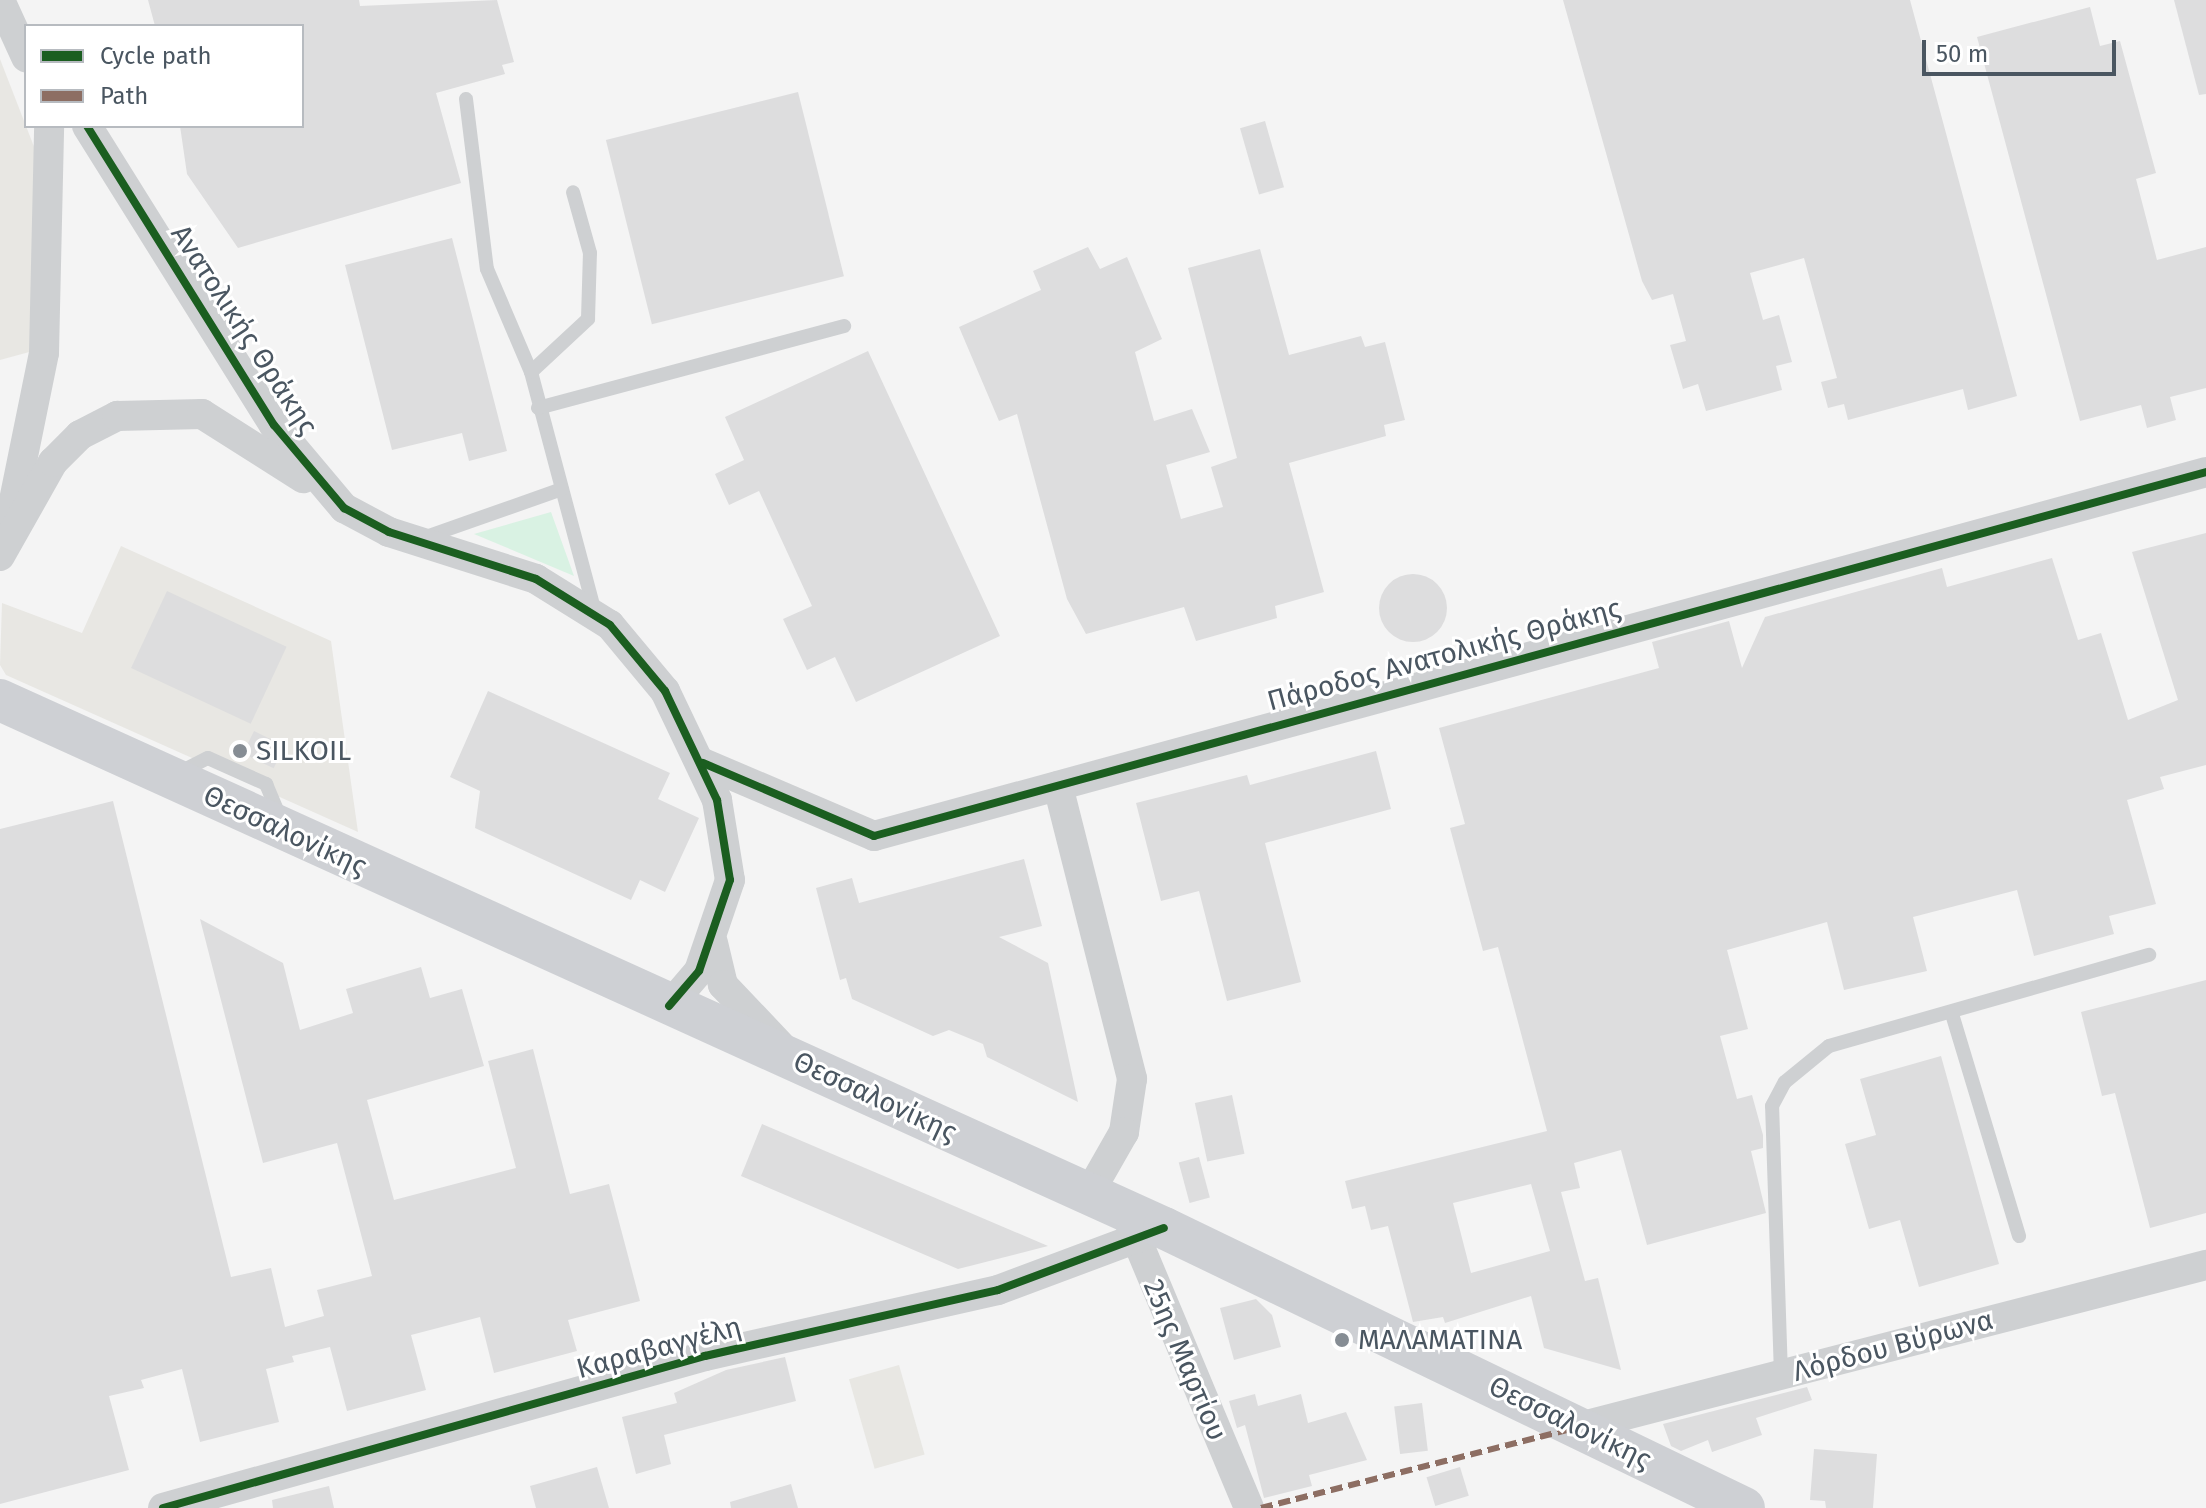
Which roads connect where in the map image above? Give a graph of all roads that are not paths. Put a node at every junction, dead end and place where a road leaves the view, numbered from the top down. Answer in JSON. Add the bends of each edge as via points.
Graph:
{"nodes":[{"id":1,"x":0,"y":0,"type":"edge"},
{"id":2,"x":12,"y":0,"type":"edge"},
{"id":3,"x":27,"y":24,"type":"edge"},
{"id":4,"x":24,"y":53,"type":"edge"},
{"id":5,"x":466,"y":99,"type":"dead end"},
{"id":6,"x":49,"y":128,"type":"edge"},
{"id":7,"x":88,"y":128,"type":"edge"},
{"id":8,"x":573,"y":192,"type":"dead end"},
{"id":9,"x":844,"y":326,"type":"dead end"},
{"id":10,"x":531,"y":372,"type":"junction"},
{"id":11,"x":538,"y":408,"type":"junction"},
{"id":12,"x":2206,"y":472,"type":"edge"},
{"id":13,"x":562,"y":489,"type":"junction"},
{"id":14,"x":344,"y":508,"type":"junction"},
{"id":15,"x":419,"y":540,"type":"junction"},
{"id":16,"x":3,"y":548,"type":"edge"},
{"id":17,"x":596,"y":616,"type":"junction"},
{"id":18,"x":0,"y":700,"type":"edge"},
{"id":19,"x":703,"y":763,"type":"junction"},
{"id":20,"x":188,"y":768,"type":"dead end"},
{"id":21,"x":1058,"y":786,"type":"junction"},
{"id":22,"x":276,"y":808,"type":"dead end"},
{"id":23,"x":713,"y":943,"type":"junction"},
{"id":24,"x":2149,"y":955,"type":"dead end"},
{"id":25,"x":669,"y":1006,"type":"junction"},
{"id":26,"x":1952,"y":1014,"type":"junction"},
{"id":27,"x":800,"y":1063,"type":"junction"},
{"id":28,"x":1088,"y":1195,"type":"junction"},
{"id":29,"x":1141,"y":1226,"type":"junction"},
{"id":30,"x":2019,"y":1236,"type":"dead end"},
{"id":31,"x":2206,"y":1265,"type":"edge"},
{"id":32,"x":1781,"y":1376,"type":"junction"},
{"id":33,"x":1579,"y":1427,"type":"junction"},
{"id":34,"x":1702,"y":1497,"type":"edge"},
{"id":35,"x":163,"y":1508,"type":"edge"},
{"id":36,"x":1249,"y":1508,"type":"edge"},
{"id":37,"x":1744,"y":1508,"type":"edge"}],
"edges":[{"from":1,"to":4,"type":"street"},
{"from":2,"to":3,"type":"street"},
{"from":5,"to":10,"type":"lane","via":[[487,269]]},
{"from":6,"to":16,"type":"street","via":[[44,353]]},
{"from":7,"to":14,"type":"street","name":"Ανατολικής Θράκης","via":[[274,425]]},
{"from":8,"to":10,"type":"lane","via":[[590,253],[588,319]]},
{"from":9,"to":11,"type":"lane"},
{"from":10,"to":11,"type":"lane"},
{"from":11,"to":13,"type":"lane"},
{"from":12,"to":21,"type":"street","name":"Πάροδος Ανατολικής Θράκης"},
{"from":13,"to":15,"type":"lane"},
{"from":13,"to":17,"type":"lane"},
{"from":14,"to":15,"type":"street","name":"Ανατολικής Θράκης"},
{"from":14,"to":16,"type":"street","via":[[245,434],[202,414],[154,409],[117,416],[80,435],[53,462]]},
{"from":15,"to":17,"type":"street","name":"Ανατολικής Θράκης","via":[[536,579]]},
{"from":17,"to":19,"type":"street","name":"Ανατολικής Θράκης","via":[[645,660]]},
{"from":18,"to":25,"type":"main road","name":"Θεσσαλονίκης"},
{"from":19,"to":21,"type":"street","name":"Πάροδος Ανατολικής Θράκης","via":[[874,836]]},
{"from":19,"to":23,"type":"street","name":"Ανατολικής Θράκης","via":[[730,868]]},
{"from":20,"to":22,"type":"lane","via":[[208,758],[223,764],[266,784]]},
{"from":21,"to":28,"type":"street","via":[[1132,1079],[1124,1132]]},
{"from":23,"to":25,"type":"street","name":"Ανατολικής Θράκης"},
{"from":23,"to":27,"type":"street","via":[[723,985]]},
{"from":24,"to":26,"type":"lane"},
{"from":25,"to":27,"type":"main road","name":"Θεσσαλονίκης"},
{"from":26,"to":30,"type":"lane"},
{"from":26,"to":32,"type":"lane","via":[[1829,1046],[1785,1082],[1772,1106]]},
{"from":27,"to":28,"type":"main road","name":"Θεσσαλονίκης"},
{"from":28,"to":29,"type":"main road","name":"Θεσσαλονίκης"},
{"from":29,"to":33,"type":"main road","name":"Θεσσαλονίκης"},
{"from":29,"to":35,"type":"street","name":"Καραβαγγέλη","via":[[998,1290],[705,1356]]},
{"from":29,"to":36,"type":"street","name":"25ης Μαρτίου"},
{"from":31,"to":32,"type":"street","name":"Λόρδου Βύρωνα"},
{"from":32,"to":33,"type":"street","name":"Λόρδου Βύρωνα"},
{"from":33,"to":34,"type":"main road","name":"Θεσσαλονίκης"},
{"from":34,"to":37,"type":"main road","name":"Θεσσαλονίκης"}]}
